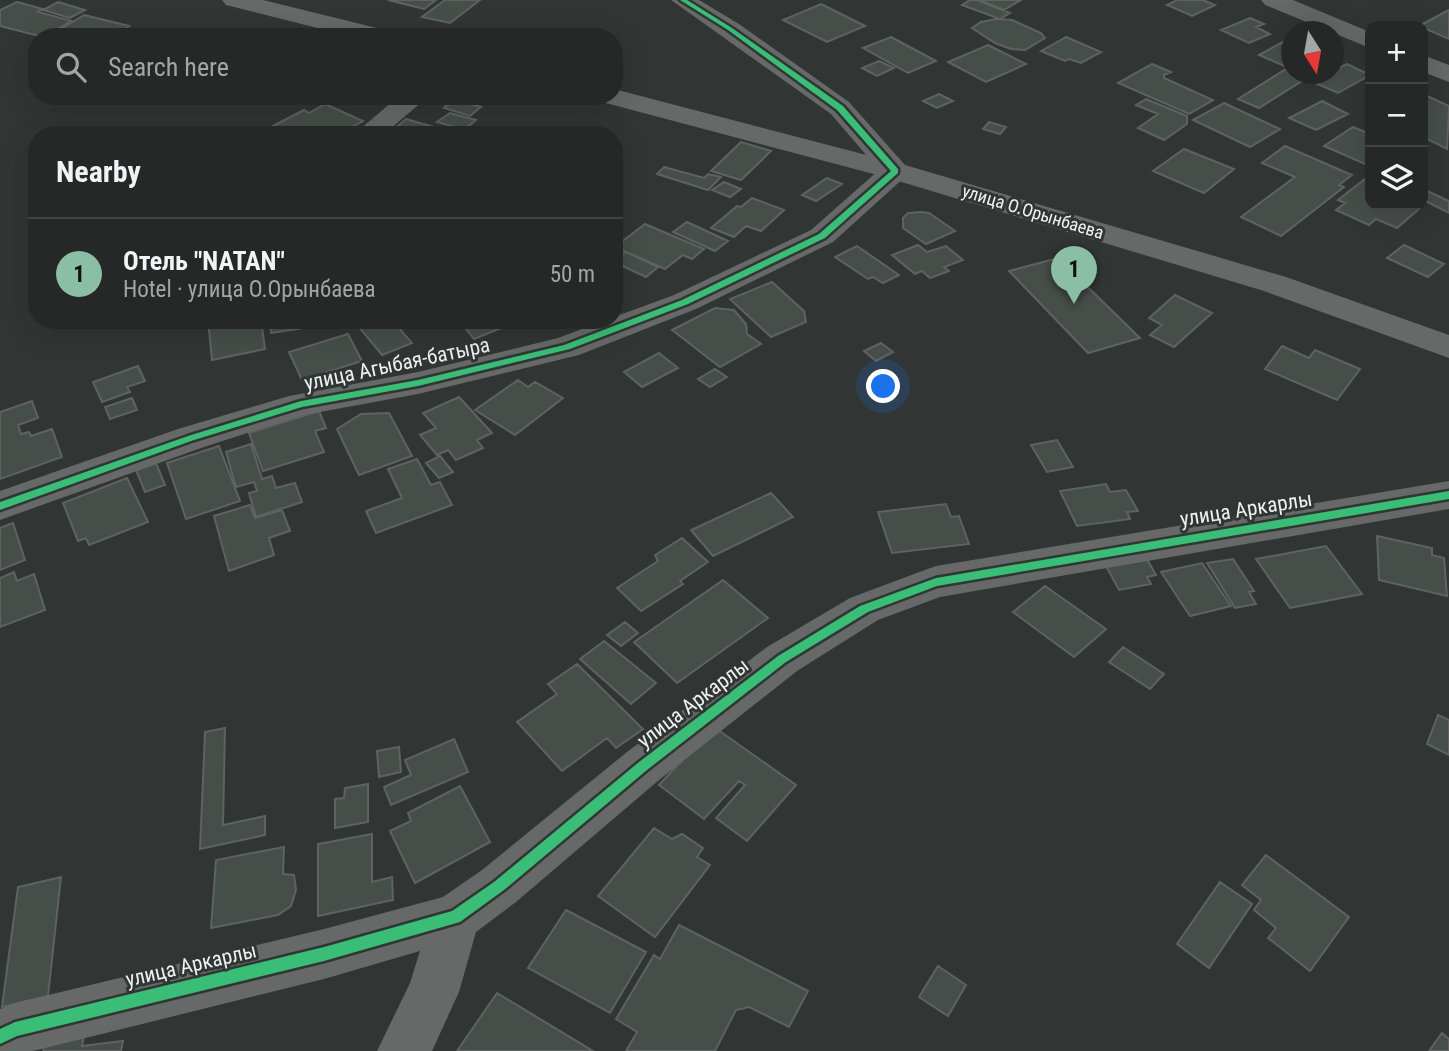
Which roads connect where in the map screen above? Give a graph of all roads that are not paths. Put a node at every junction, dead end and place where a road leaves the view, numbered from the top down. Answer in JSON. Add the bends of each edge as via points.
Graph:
{"nodes":[{"id":1,"x":234,"y":0,"type":"edge"},
{"id":2,"x":683,"y":0,"type":"edge"},
{"id":3,"x":1273,"y":0,"type":"edge"},
{"id":4,"x":348,"y":28,"type":"edge"},
{"id":5,"x":1365,"y":39,"type":"edge"},
{"id":6,"x":1428,"y":65,"type":"edge"},
{"id":7,"x":1449,"y":74,"type":"edge"},
{"id":8,"x":623,"y":99,"type":"edge"},
{"id":9,"x":404,"y":105,"type":"edge"},
{"id":10,"x":378,"y":126,"type":"edge"},
{"id":11,"x":895,"y":171,"type":"junction"},
{"id":12,"x":623,"y":325,"type":"edge"},
{"id":13,"x":614,"y":329,"type":"edge"},
{"id":14,"x":1449,"y":347,"type":"edge"},
{"id":15,"x":1449,"y":495,"type":"edge"},
{"id":16,"x":0,"y":506,"type":"edge"},
{"id":17,"x":455,"y":917,"type":"junction"},
{"id":18,"x":0,"y":1037,"type":"edge"},
{"id":19,"x":404,"y":1051,"type":"edge"}],
"edges":[{"from":1,"to":4,"type":"street"},
{"from":2,"to":11,"type":"street","via":[[840,108]]},
{"from":3,"to":5,"type":"street"},
{"from":6,"to":7,"type":"street"},
{"from":8,"to":11,"type":"street","name":"улица О.Орынбаева"},
{"from":9,"to":10,"type":"street"},
{"from":11,"to":12,"type":"street","name":"улица Агыбая-батыра","via":[[822,236],[685,302]]},
{"from":11,"to":14,"type":"street","name":"улица О.Орынбаева","via":[[1275,284]]},
{"from":13,"to":16,"type":"street","name":"улица Агыбая-батыра","via":[[566,347],[418,383],[301,404]]},
{"from":15,"to":17,"type":"street","name":"улица Аркарлы","via":[[936,582],[864,609],[782,659]]},
{"from":17,"to":18,"type":"street","name":"улица Аркарлы","via":[[324,954],[15,1029]]},
{"from":17,"to":19,"type":"street","via":[[433,992]]}]}
